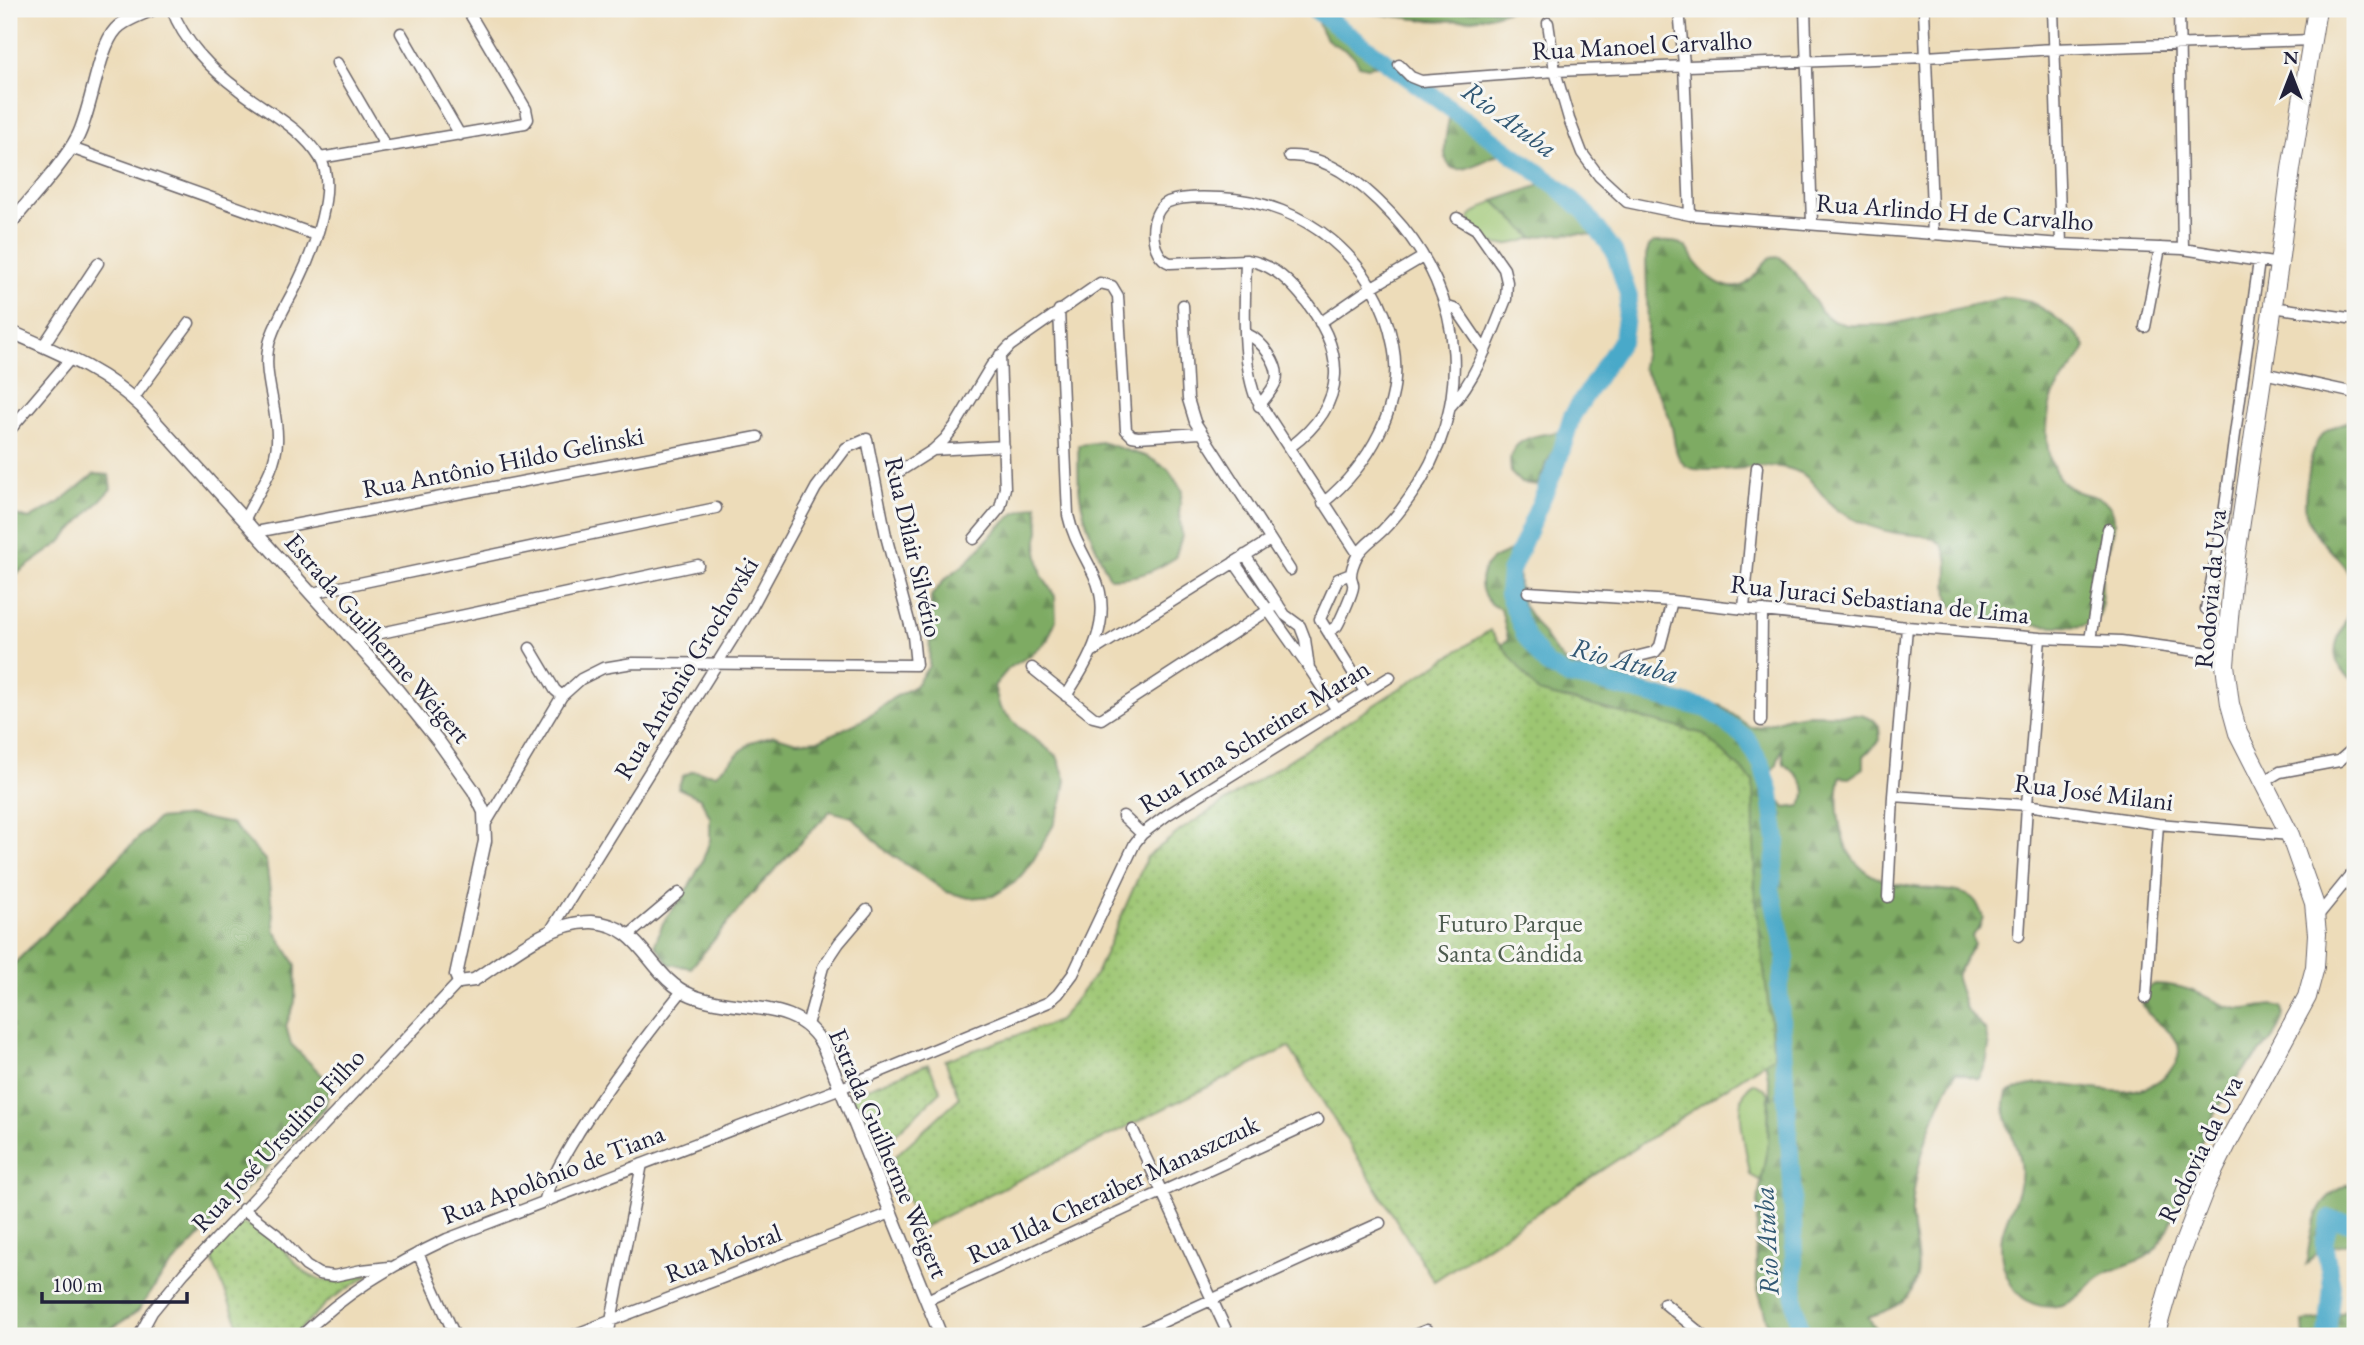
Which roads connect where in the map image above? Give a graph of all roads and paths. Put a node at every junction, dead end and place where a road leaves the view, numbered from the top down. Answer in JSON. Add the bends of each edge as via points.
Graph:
{"nodes":[{"id":1,"x":153,"y":9,"type":"edge"},
{"id":2,"x":172,"y":9,"type":"edge"},
{"id":3,"x":467,"y":9,"type":"edge"},
{"id":4,"x":1679,"y":9,"type":"edge"},
{"id":5,"x":1805,"y":9,"type":"edge"},
{"id":6,"x":1924,"y":9,"type":"edge"},
{"id":7,"x":2053,"y":9,"type":"edge"},
{"id":8,"x":2179,"y":9,"type":"edge"},
{"id":9,"x":2317,"y":9,"type":"edge"},
{"id":10,"x":1548,"y":23,"type":"dead end"},
{"id":11,"x":401,"y":33,"type":"dead end"},
{"id":12,"x":2312,"y":40,"type":"junction"},
{"id":13,"x":2180,"y":44,"type":"junction"},
{"id":14,"x":2054,"y":49,"type":"junction"},
{"id":15,"x":1926,"y":57,"type":"junction"},
{"id":16,"x":1807,"y":61,"type":"junction"},
{"id":17,"x":337,"y":63,"type":"dead end"},
{"id":18,"x":1399,"y":65,"type":"dead end"},
{"id":19,"x":1684,"y":65,"type":"junction"},
{"id":20,"x":1555,"y":71,"type":"junction"},
{"id":21,"x":460,"y":135,"type":"junction"},
{"id":22,"x":386,"y":147,"type":"junction"},
{"id":23,"x":71,"y":148,"type":"junction"},
{"id":24,"x":1289,"y":156,"type":"dead end"},
{"id":25,"x":320,"y":158,"type":"junction"},
{"id":26,"x":1690,"y":215,"type":"junction"},
{"id":27,"x":1457,"y":218,"type":"dead end"},
{"id":28,"x":1812,"y":224,"type":"junction"},
{"id":29,"x":9,"y":225,"type":"edge"},
{"id":30,"x":316,"y":235,"type":"junction"},
{"id":31,"x":1933,"y":235,"type":"junction"},
{"id":32,"x":2062,"y":244,"type":"junction"},
{"id":33,"x":2160,"y":248,"type":"junction"},
{"id":34,"x":2183,"y":249,"type":"junction"},
{"id":35,"x":1423,"y":257,"type":"junction"},
{"id":36,"x":1246,"y":260,"type":"junction"},
{"id":37,"x":2259,"y":261,"type":"junction"},
{"id":38,"x":98,"y":263,"type":"dead end"},
{"id":39,"x":2279,"y":264,"type":"junction"},
{"id":40,"x":1372,"y":287,"type":"junction"},
{"id":41,"x":1183,"y":305,"type":"dead end"},
{"id":42,"x":1445,"y":306,"type":"junction"},
{"id":43,"x":2273,"y":307,"type":"junction"},
{"id":44,"x":1059,"y":310,"type":"junction"},
{"id":45,"x":2355,"y":319,"type":"edge"},
{"id":46,"x":189,"y":323,"type":"dead end"},
{"id":47,"x":1320,"y":323,"type":"junction"},
{"id":48,"x":2145,"y":327,"type":"dead end"},
{"id":49,"x":9,"y":331,"type":"edge"},
{"id":50,"x":1247,"y":334,"type":"junction"},
{"id":51,"x":43,"y":346,"type":"junction"},
{"id":52,"x":1485,"y":351,"type":"junction"},
{"id":53,"x":1000,"y":355,"type":"junction"},
{"id":54,"x":71,"y":358,"type":"junction"},
{"id":55,"x":2263,"y":373,"type":"junction"},
{"id":56,"x":2355,"y":393,"type":"edge"},
{"id":57,"x":133,"y":399,"type":"junction"},
{"id":58,"x":1259,"y":406,"type":"junction"},
{"id":59,"x":1450,"y":407,"type":"junction"},
{"id":60,"x":9,"y":431,"type":"edge"},
{"id":61,"x":1200,"y":433,"type":"junction"},
{"id":62,"x":758,"y":437,"type":"dead end"},
{"id":63,"x":867,"y":439,"type":"joint"},
{"id":64,"x":1004,"y":446,"type":"junction"},
{"id":65,"x":1289,"y":448,"type":"junction"},
{"id":66,"x":933,"y":450,"type":"junction"},
{"id":67,"x":1757,"y":467,"type":"dead end"},
{"id":68,"x":900,"y":471,"type":"dead end"},
{"id":69,"x":1324,"y":503,"type":"junction"},
{"id":70,"x":716,"y":508,"type":"dead end"},
{"id":71,"x":245,"y":519,"type":"junction"},
{"id":72,"x":2108,"y":529,"type":"dead end"},
{"id":73,"x":256,"y":532,"type":"junction"},
{"id":74,"x":974,"y":539,"type":"dead end"},
{"id":75,"x":1270,"y":540,"type":"junction"},
{"id":76,"x":1358,"y":554,"type":"junction"},
{"id":77,"x":1245,"y":555,"type":"junction"},
{"id":78,"x":1234,"y":562,"type":"junction"},
{"id":79,"x":698,"y":565,"type":"dead end"},
{"id":80,"x":1290,"y":570,"type":"dead end"},
{"id":81,"x":1351,"y":574,"type":"junction"},
{"id":82,"x":312,"y":593,"type":"junction"},
{"id":83,"x":1528,"y":593,"type":"dead end"},
{"id":84,"x":1672,"y":601,"type":"junction"},
{"id":85,"x":1278,"y":604,"type":"junction"},
{"id":86,"x":1744,"y":608,"type":"junction"},
{"id":87,"x":2206,"y":609,"type":"dead end"},
{"id":88,"x":1762,"y":610,"type":"junction"},
{"id":89,"x":1268,"y":611,"type":"junction"},
{"id":90,"x":1907,"y":627,"type":"junction"},
{"id":91,"x":1328,"y":632,"type":"junction"},
{"id":92,"x":1303,"y":633,"type":"junction"},
{"id":93,"x":2040,"y":638,"type":"junction"},
{"id":94,"x":353,"y":639,"type":"junction"},
{"id":95,"x":2090,"y":640,"type":"junction"},
{"id":96,"x":1288,"y":641,"type":"junction"},
{"id":97,"x":530,"y":648,"type":"dead end"},
{"id":98,"x":1093,"y":651,"type":"junction"},
{"id":99,"x":2226,"y":655,"type":"junction"},
{"id":100,"x":1627,"y":659,"type":"dead end"},
{"id":101,"x":718,"y":663,"type":"junction"},
{"id":102,"x":1032,"y":668,"type":"dead end"},
{"id":103,"x":1309,"y":668,"type":"junction"},
{"id":104,"x":1390,"y":677,"type":"dead end"},
{"id":105,"x":1365,"y":692,"type":"junction"},
{"id":106,"x":562,"y":696,"type":"junction"},
{"id":107,"x":1066,"y":696,"type":"junction"},
{"id":108,"x":1337,"y":710,"type":"junction"},
{"id":109,"x":1761,"y":721,"type":"dead end"},
{"id":110,"x":2355,"y":747,"type":"edge"},
{"id":111,"x":2263,"y":782,"type":"junction"},
{"id":112,"x":1893,"y":796,"type":"junction"},
{"id":113,"x":2027,"y":806,"type":"junction"},
{"id":114,"x":1123,"y":816,"type":"dead end"},
{"id":115,"x":486,"y":823,"type":"junction"},
{"id":116,"x":2158,"y":824,"type":"junction"},
{"id":117,"x":1142,"y":834,"type":"junction"},
{"id":118,"x":2290,"y":835,"type":"junction"},
{"id":119,"x":2355,"y":870,"type":"edge"},
{"id":120,"x":679,"y":893,"type":"dead end"},
{"id":121,"x":1888,"y":897,"type":"dead end"},
{"id":122,"x":867,"y":910,"type":"dead end"},
{"id":123,"x":2316,"y":918,"type":"junction"},
{"id":124,"x":551,"y":930,"type":"junction"},
{"id":125,"x":629,"y":935,"type":"junction"},
{"id":126,"x":2019,"y":936,"type":"dead end"},
{"id":127,"x":459,"y":982,"type":"junction"},
{"id":128,"x":682,"y":990,"type":"junction"},
{"id":129,"x":2147,"y":998,"type":"dead end"},
{"id":130,"x":807,"y":1025,"type":"junction"},
{"id":131,"x":841,"y":1088,"type":"junction"},
{"id":132,"x":1318,"y":1120,"type":"dead end"},
{"id":133,"x":1133,"y":1130,"type":"dead end"},
{"id":134,"x":642,"y":1164,"type":"junction"},
{"id":135,"x":1162,"y":1192,"type":"junction"},
{"id":136,"x":544,"y":1202,"type":"junction"},
{"id":137,"x":243,"y":1209,"type":"junction"},
{"id":138,"x":891,"y":1213,"type":"junction"},
{"id":139,"x":1380,"y":1223,"type":"dead end"},
{"id":140,"x":418,"y":1253,"type":"junction"},
{"id":141,"x":392,"y":1267,"type":"junction"},
{"id":142,"x":927,"y":1300,"type":"junction"},
{"id":143,"x":1212,"y":1300,"type":"junction"},
{"id":144,"x":1664,"y":1303,"type":"dead end"},
{"id":145,"x":611,"y":1321,"type":"junction"},
{"id":146,"x":1427,"y":1329,"type":"dead end"},
{"id":147,"x":938,"y":1335,"type":"edge"},
{"id":148,"x":139,"y":1336,"type":"edge"},
{"id":149,"x":301,"y":1336,"type":"edge"},
{"id":150,"x":455,"y":1336,"type":"edge"},
{"id":151,"x":571,"y":1336,"type":"edge"},
{"id":152,"x":608,"y":1336,"type":"edge"},
{"id":153,"x":1132,"y":1336,"type":"edge"},
{"id":154,"x":1229,"y":1336,"type":"edge"},
{"id":155,"x":1412,"y":1336,"type":"edge"},
{"id":156,"x":1704,"y":1336,"type":"edge"},
{"id":157,"x":2155,"y":1336,"type":"edge"}],
"edges":[{"from":1,"to":23,"type":"street","via":[[120,25],[108,41],[87,113]]},
{"from":2,"to":25,"type":"street","via":[[180,28],[218,71],[284,122]]},
{"from":3,"to":21,"type":"street","via":[[528,119],[521,125]]},
{"from":4,"to":19,"type":"street"},
{"from":5,"to":16,"type":"street"},
{"from":6,"to":15,"type":"street"},
{"from":7,"to":14,"type":"street"},
{"from":8,"to":13,"type":"street"},
{"from":9,"to":12,"type":"highway","name":"Rodovia da Uva"},
{"from":10,"to":20,"type":"street"},
{"from":11,"to":21,"type":"street"},
{"from":12,"to":13,"type":"street","name":"Rua Manoel Carvalho"},
{"from":12,"to":39,"type":"highway","name":"Rodovia da Uva"},
{"from":13,"to":14,"type":"street","name":"Rua Manoel Carvalho"},
{"from":13,"to":34,"type":"street"},
{"from":14,"to":15,"type":"street","name":"Rua Manoel Carvalho"},
{"from":14,"to":32,"type":"street"},
{"from":15,"to":16,"type":"street","name":"Rua Manoel Carvalho"},
{"from":15,"to":31,"type":"street"},
{"from":16,"to":19,"type":"street","name":"Rua Manoel Carvalho"},
{"from":16,"to":28,"type":"street"},
{"from":17,"to":22,"type":"street"},
{"from":18,"to":20,"type":"street","name":"Rua Manoel Carvalho","via":[[1421,81]]},
{"from":19,"to":20,"type":"street","name":"Rua Manoel Carvalho"},
{"from":19,"to":26,"type":"street"},
{"from":20,"to":26,"type":"street","name":"Rua Arlindo H de Carvalho","via":[[1582,153],[1599,176],[1627,202]]},
{"from":21,"to":22,"type":"street"},
{"from":22,"to":25,"type":"street"},
{"from":23,"to":29,"type":"street"},
{"from":23,"to":30,"type":"street"},
{"from":24,"to":35,"type":"street","via":[[1314,159],[1352,180],[1399,223]]},
{"from":25,"to":30,"type":"street","via":[[326,189]]},
{"from":26,"to":28,"type":"street","name":"Rua Arlindo H de Carvalho"},
{"from":27,"to":52,"type":"street","via":[[1476,229],[1506,276],[1506,299]]},
{"from":28,"to":31,"type":"street","name":"Rua Arlindo H de Carvalho"},
{"from":30,"to":71,"type":"street","via":[[268,345],[277,444],[272,466]]},
{"from":31,"to":32,"type":"street","name":"Rua Arlindo H de Carvalho"},
{"from":32,"to":33,"type":"street","name":"Rua Arlindo H de Carvalho"},
{"from":33,"to":34,"type":"street","name":"Rua Arlindo H de Carvalho"},
{"from":33,"to":48,"type":"street"},
{"from":34,"to":37,"type":"street","name":"Rua Arlindo H de Carvalho"},
{"from":35,"to":40,"type":"street"},
{"from":35,"to":42,"type":"street"},
{"from":36,"to":40,"type":"street","via":[[1167,262],[1155,248],[1154,217],[1163,205],[1186,199],[1236,199],[1275,207],[1331,239]]},
{"from":36,"to":47,"type":"street","via":[[1279,274]]},
{"from":36,"to":50,"type":"street"},
{"from":37,"to":39,"type":"street","name":"Rua Arlindo H de Carvalho"},
{"from":37,"to":87,"type":"street","via":[[2222,528]]},
{"from":38,"to":51,"type":"street"},
{"from":39,"to":43,"type":"highway","name":"Rodovia da Uva"},
{"from":40,"to":47,"type":"street"},
{"from":40,"to":69,"type":"street","via":[[1394,348],[1392,394],[1370,451]]},
{"from":41,"to":61,"type":"street","via":[[1188,399]]},
{"from":42,"to":52,"type":"street","via":[[1457,310]]},
{"from":42,"to":59,"type":"street","via":[[1455,363]]},
{"from":43,"to":45,"type":"street"},
{"from":43,"to":55,"type":"highway","name":"Rodovia da Uva"},
{"from":44,"to":53,"type":"street"},
{"from":44,"to":61,"type":"street","via":[[1096,285],[1112,286],[1119,303],[1126,429],[1138,437]]},
{"from":44,"to":98,"type":"street","via":[[1069,515],[1075,541],[1097,584],[1100,625]]},
{"from":46,"to":57,"type":"street"},
{"from":47,"to":65,"type":"street","via":[[1333,352],[1332,390],[1320,419]]},
{"from":49,"to":51,"type":"street","name":"Estrada Guilherme Weigert"},
{"from":50,"to":58,"type":"street","via":[[1250,380]]},
{"from":50,"to":58,"type":"street","via":[[1258,341],[1276,370],[1275,385]]},
{"from":51,"to":54,"type":"street","name":"Estrada Guilherme Weigert"},
{"from":52,"to":59,"type":"street"},
{"from":53,"to":64,"type":"street"},
{"from":53,"to":66,"type":"street","via":[[955,426]]},
{"from":54,"to":57,"type":"street","name":"Estrada Guilherme Weigert"},
{"from":54,"to":60,"type":"street"},
{"from":55,"to":56,"type":"street"},
{"from":55,"to":99,"type":"highway","name":"Rodovia da Uva"},
{"from":57,"to":71,"type":"street","name":"Estrada Guilherme Weigert"},
{"from":58,"to":65,"type":"street"},
{"from":59,"to":76,"type":"street","via":[[1439,445],[1421,481],[1400,511]]},
{"from":61,"to":75,"type":"street"},
{"from":62,"to":73,"type":"street","name":"Rua Antônio Hildo Gelinski"},
{"from":63,"to":101,"type":"street","name":"Rua Antônio Grochovski","via":[[846,448],[816,488]]},
{"from":63,"to":101,"type":"street","name":"Rua Dilair Silvério","via":[[916,665]]},
{"from":64,"to":66,"type":"street"},
{"from":64,"to":74,"type":"street","via":[[1003,499]]},
{"from":65,"to":69,"type":"street"},
{"from":66,"to":68,"type":"street"},
{"from":67,"to":86,"type":"street"},
{"from":69,"to":76,"type":"street"},
{"from":70,"to":82,"type":"street"},
{"from":71,"to":73,"type":"street","name":"Estrada Guilherme Weigert"},
{"from":72,"to":95,"type":"street"},
{"from":73,"to":82,"type":"street","name":"Estrada Guilherme Weigert"},
{"from":75,"to":77,"type":"street"},
{"from":75,"to":80,"type":"street"},
{"from":76,"to":81,"type":"street"},
{"from":77,"to":78,"type":"street"},
{"from":77,"to":85,"type":"street"},
{"from":78,"to":89,"type":"street"},
{"from":78,"to":98,"type":"street"},
{"from":79,"to":94,"type":"street"},
{"from":81,"to":91,"type":"street","via":[[1354,586],[1337,626]]},
{"from":81,"to":91,"type":"street","via":[[1338,579],[1320,619]]},
{"from":82,"to":94,"type":"street","name":"Estrada Guilherme Weigert"},
{"from":83,"to":84,"type":"street","name":"Rua Juraci Sebastiana de Lima"},
{"from":84,"to":86,"type":"street","name":"Rua Juraci Sebastiana de Lima"},
{"from":84,"to":100,"type":"street","via":[[1660,646],[1655,652]]},
{"from":85,"to":89,"type":"street"},
{"from":85,"to":92,"type":"street"},
{"from":86,"to":88,"type":"street","name":"Rua Juraci Sebastiana de Lima"},
{"from":88,"to":90,"type":"street","name":"Rua Juraci Sebastiana de Lima"},
{"from":88,"to":109,"type":"street"},
{"from":89,"to":96,"type":"street"},
{"from":89,"to":107,"type":"street","via":[[1106,717],[1093,717]]},
{"from":90,"to":93,"type":"street","name":"Rua Juraci Sebastiana de Lima"},
{"from":90,"to":112,"type":"street"},
{"from":91,"to":105,"type":"street"},
{"from":92,"to":96,"type":"street"},
{"from":92,"to":103,"type":"street"},
{"from":93,"to":95,"type":"street","name":"Rua Juraci Sebastiana de Lima"},
{"from":93,"to":113,"type":"street"},
{"from":94,"to":115,"type":"street","name":"Estrada Guilherme Weigert","via":[[459,769],[480,802]]},
{"from":95,"to":99,"type":"street","name":"Rua Juraci Sebastiana de Lima"},
{"from":96,"to":103,"type":"street"},
{"from":97,"to":106,"type":"street"},
{"from":98,"to":107,"type":"street"},
{"from":99,"to":111,"type":"highway","name":"Rodovia da Uva","via":[[2238,733]]},
{"from":101,"to":106,"type":"street","via":[[616,664],[593,672]]},
{"from":101,"to":124,"type":"street","name":"Rua Antônio Grochovski"},
{"from":102,"to":107,"type":"street"},
{"from":103,"to":108,"type":"street"},
{"from":104,"to":105,"type":"street","name":"Rua Irma Schreiner Maran"},
{"from":105,"to":108,"type":"street","name":"Rua Irma Schreiner Maran"},
{"from":106,"to":115,"type":"street"},
{"from":108,"to":117,"type":"street","name":"Rua Irma Schreiner Maran"},
{"from":110,"to":111,"type":"street","via":[[2339,761],[2280,772]]},
{"from":111,"to":118,"type":"highway","name":"Rodovia da Uva"},
{"from":112,"to":113,"type":"street","name":"Rua José Milani"},
{"from":112,"to":121,"type":"street"},
{"from":113,"to":116,"type":"street","name":"Rua José Milani"},
{"from":113,"to":126,"type":"street"},
{"from":114,"to":117,"type":"street"},
{"from":115,"to":127,"type":"street","name":"Estrada Guilherme Weigert","via":[[483,859],[456,975]]},
{"from":116,"to":118,"type":"street","name":"Rua José Milani"},
{"from":116,"to":129,"type":"street"},
{"from":117,"to":131,"type":"street","name":"Rua Irma Schreiner Maran","via":[[1073,974],[1058,994]]},
{"from":118,"to":123,"type":"highway","name":"Rodovia da Uva"},
{"from":119,"to":123,"type":"street"},
{"from":120,"to":125,"type":"street"},
{"from":122,"to":130,"type":"street","via":[[823,967]]},
{"from":123,"to":157,"type":"highway","name":"Rodovia da Uva","via":[[2315,967],[2307,997],[2206,1186],[2179,1254]]},
{"from":124,"to":125,"type":"street","name":"Estrada Guilherme Weigert","via":[[590,922]]},
{"from":124,"to":127,"type":"street","name":"Estrada Guilherme Weigert","via":[[474,980]]},
{"from":125,"to":128,"type":"street","name":"Estrada Guilherme Weigert"},
{"from":127,"to":137,"type":"street","name":"Rua José Ursulino Filho"},
{"from":128,"to":130,"type":"street","name":"Estrada Guilherme Weigert","via":[[708,1000],[770,1010]]},
{"from":128,"to":136,"type":"street","via":[[589,1117],[554,1174]]},
{"from":130,"to":131,"type":"street","name":"Estrada Guilherme Weigert","via":[[821,1041]]},
{"from":131,"to":134,"type":"street","name":"Rua Apolônio de Tiana"},
{"from":131,"to":138,"type":"street","name":"Estrada Guilherme Weigert"},
{"from":132,"to":135,"type":"street","name":"Rua Ilda Cheraiber Manaszczuk"},
{"from":133,"to":135,"type":"street"},
{"from":134,"to":136,"type":"street","name":"Rua Apolônio de Tiana"},
{"from":134,"to":145,"type":"street"},
{"from":135,"to":142,"type":"street","name":"Rua Ilda Cheraiber Manaszczuk"},
{"from":135,"to":143,"type":"street"},
{"from":136,"to":140,"type":"street","name":"Rua Apolônio de Tiana"},
{"from":137,"to":141,"type":"street","via":[[319,1274]]},
{"from":137,"to":148,"type":"street","name":"Rua José Ursulino Filho","via":[[160,1302]]},
{"from":138,"to":142,"type":"street","name":"Estrada Guilherme Weigert"},
{"from":138,"to":145,"type":"street","name":"Rua Mobral"},
{"from":139,"to":143,"type":"street"},
{"from":140,"to":141,"type":"street","name":"Rua Apolônio de Tiana"},
{"from":140,"to":150,"type":"street"},
{"from":141,"to":149,"type":"street","name":"Rua Apolônio de Tiana","via":[[349,1293]]},
{"from":142,"to":147,"type":"street","name":"Estrada Guilherme Weigert"},
{"from":143,"to":153,"type":"street"},
{"from":143,"to":154,"type":"street"},
{"from":144,"to":156,"type":"street"},
{"from":145,"to":151,"type":"street","name":"Rua Mobral"},
{"from":145,"to":152,"type":"street"},
{"from":146,"to":155,"type":"street"}]}
